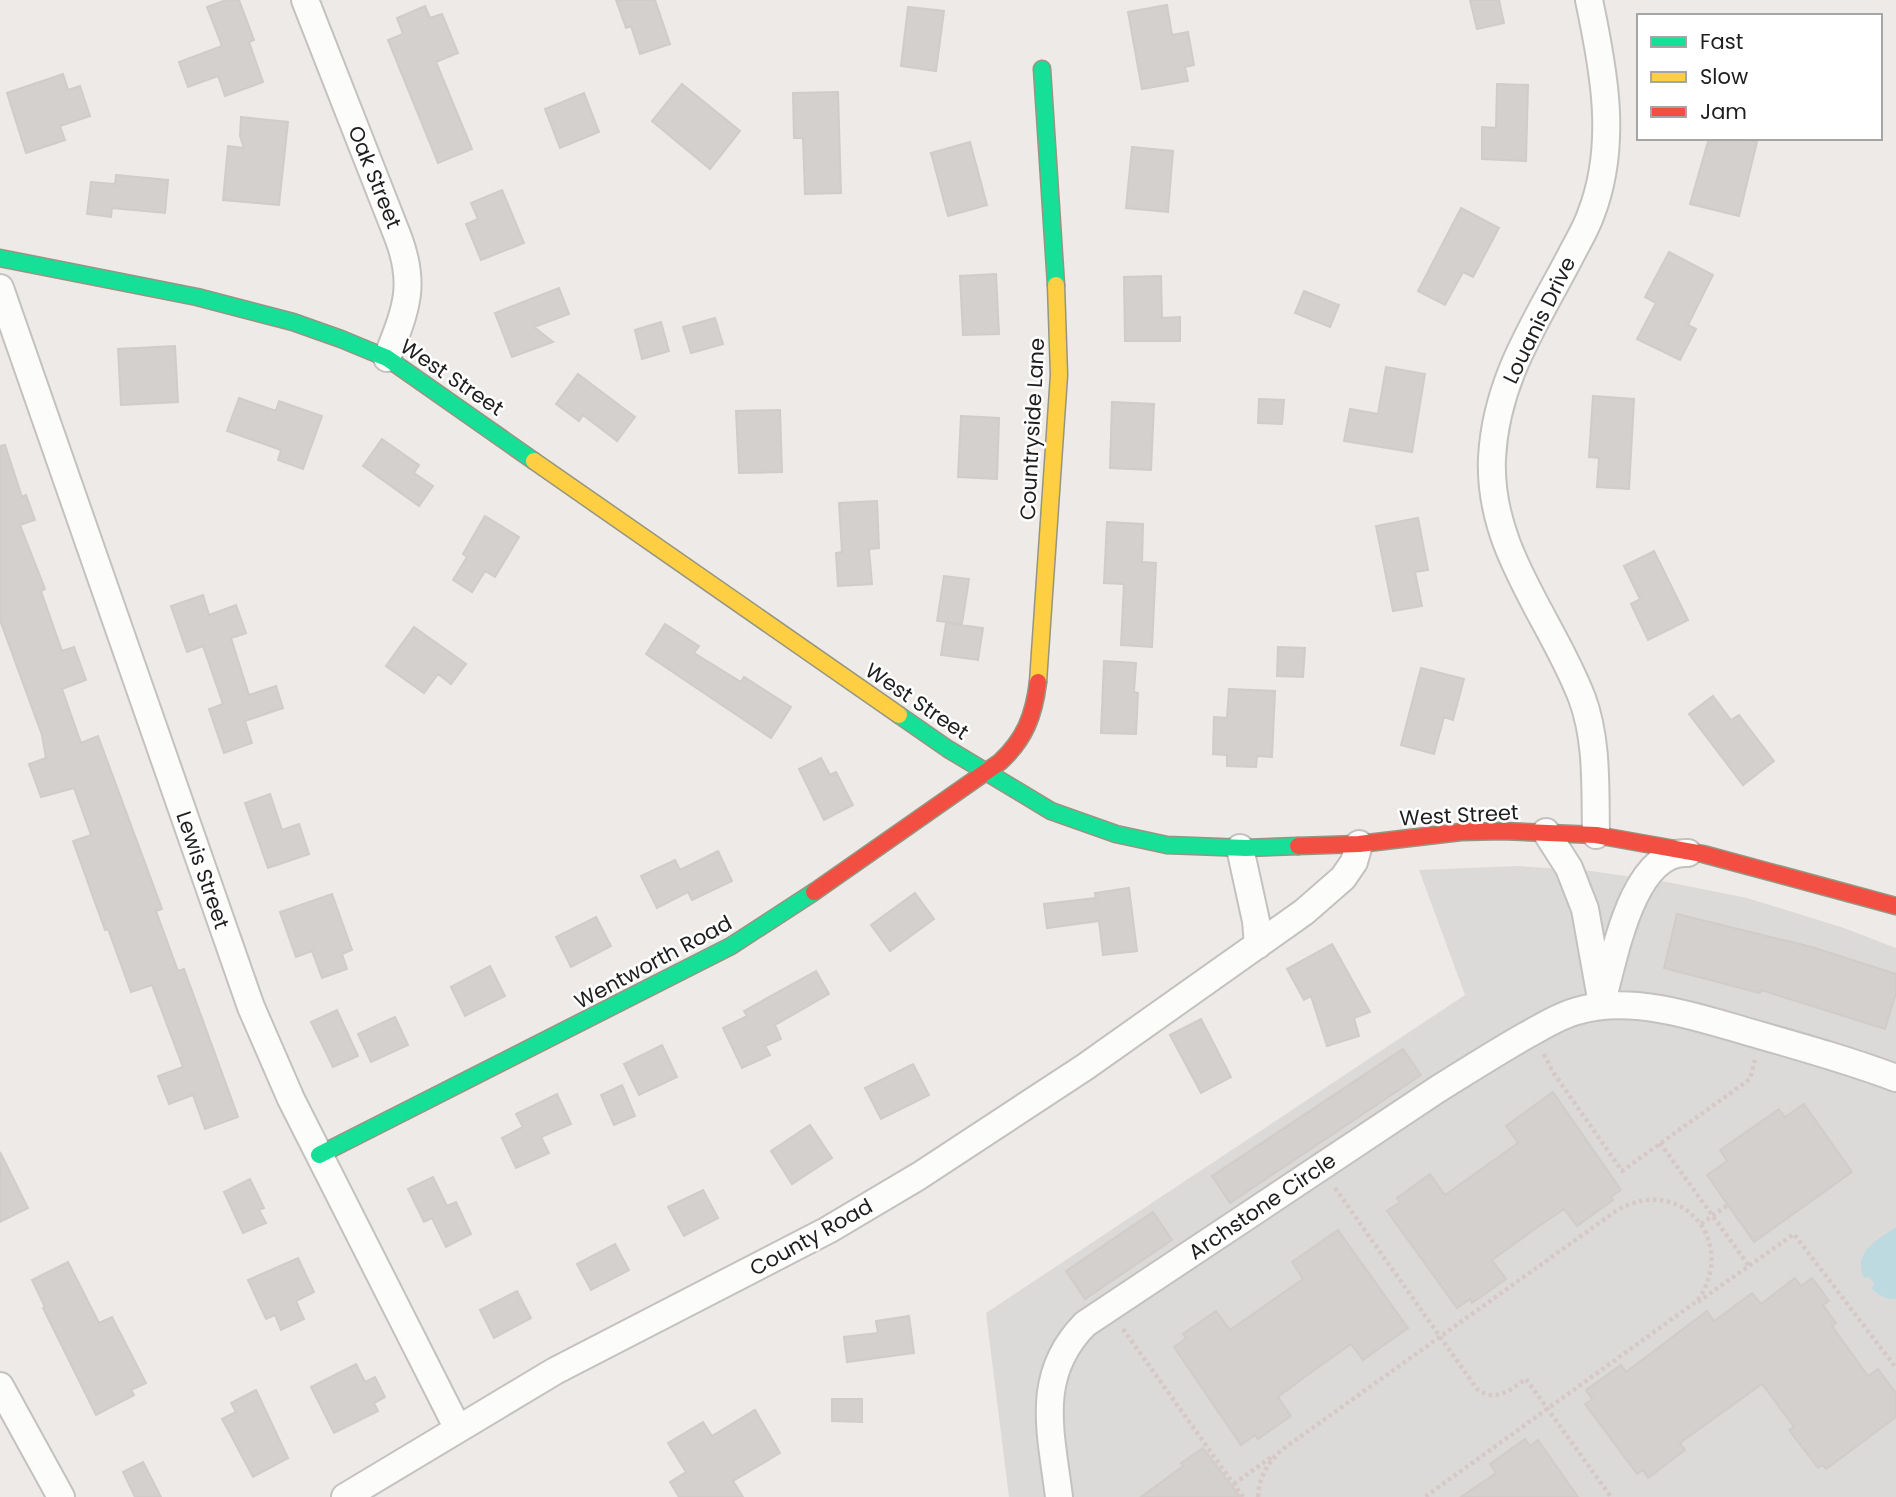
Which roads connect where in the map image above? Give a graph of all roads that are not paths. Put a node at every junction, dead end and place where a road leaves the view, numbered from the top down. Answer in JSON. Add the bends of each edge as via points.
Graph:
{"nodes":[{"id":1,"x":305,"y":0,"type":"edge"},
{"id":2,"x":1589,"y":0,"type":"edge"},
{"id":3,"x":1042,"y":69,"type":"dead end"},
{"id":4,"x":0,"y":258,"type":"edge"},
{"id":5,"x":0,"y":288,"type":"edge"},
{"id":6,"x":387,"y":358,"type":"junction"},
{"id":7,"x":987,"y":772,"type":"junction"},
{"id":8,"x":1546,"y":832,"type":"junction"},
{"id":9,"x":1596,"y":835,"type":"junction"},
{"id":10,"x":1359,"y":844,"type":"junction"},
{"id":11,"x":1240,"y":848,"type":"junction"},
{"id":12,"x":1703,"y":855,"type":"junction"},
{"id":13,"x":1896,"y":906,"type":"edge"},
{"id":14,"x":1258,"y":945,"type":"junction"},
{"id":15,"x":1601,"y":1005,"type":"junction"},
{"id":16,"x":1896,"y":1078,"type":"edge"},
{"id":17,"x":319,"y":1155,"type":"junction"},
{"id":18,"x":0,"y":1386,"type":"edge"},
{"id":19,"x":458,"y":1429,"type":"junction"},
{"id":20,"x":61,"y":1497,"type":"edge"},
{"id":21,"x":345,"y":1497,"type":"edge"},
{"id":22,"x":1059,"y":1497,"type":"edge"}],
"edges":[{"from":1,"to":6,"type":"street","name":"Oak Street","via":[[407,263],[406,309]]},
{"from":2,"to":9,"type":"street","name":"Louanis Drive","via":[[1607,126],[1599,190],[1505,384],[1492,461],[1499,519],[1510,556],[1553,635],[1588,720]]},
{"from":3,"to":7,"type":"main road","name":"Countryside Lane","via":[[1059,375],[1039,677],[1023,739]]},
{"from":4,"to":6,"type":"main road","name":"West Street","via":[[259,311]]},
{"from":5,"to":17,"type":"street","name":"Lewis Street","via":[[251,1007]]},
{"from":6,"to":7,"type":"main road","name":"West Street"},
{"from":7,"to":11,"type":"main road","name":"West Street","via":[[1051,811],[1115,834],[1176,846]]},
{"from":7,"to":17,"type":"main road","name":"Wentworth Road","via":[[731,946]]},
{"from":8,"to":9,"type":"main road","name":"West Street"},
{"from":8,"to":10,"type":"main road","name":"West Street","via":[[1461,832]]},
{"from":8,"to":15,"type":"street","via":[[1569,867],[1586,909]]},
{"from":9,"to":12,"type":"main road","name":"West Street"},
{"from":10,"to":11,"type":"main road","name":"West Street"},
{"from":10,"to":14,"type":"street","name":"County Road","via":[[1354,862],[1324,897]]},
{"from":11,"to":14,"type":"street"},
{"from":12,"to":13,"type":"main road","name":"West Street"},
{"from":12,"to":15,"type":"street","via":[[1671,856],[1644,879],[1631,902]]},
{"from":14,"to":19,"type":"street","name":"County Road","via":[[919,1176],[828,1230],[555,1371]]},
{"from":15,"to":16,"type":"street","name":"Archstone Circle","via":[[1638,1006],[1761,1035]]},
{"from":15,"to":22,"type":"street","name":"Archstone Circle","via":[[1565,1014],[1490,1056],[1085,1324],[1062,1353],[1052,1378],[1049,1414]]},
{"from":17,"to":19,"type":"street","name":"Lewis Street"},
{"from":18,"to":20,"type":"street"},
{"from":19,"to":21,"type":"street","name":"County Road"}]}
